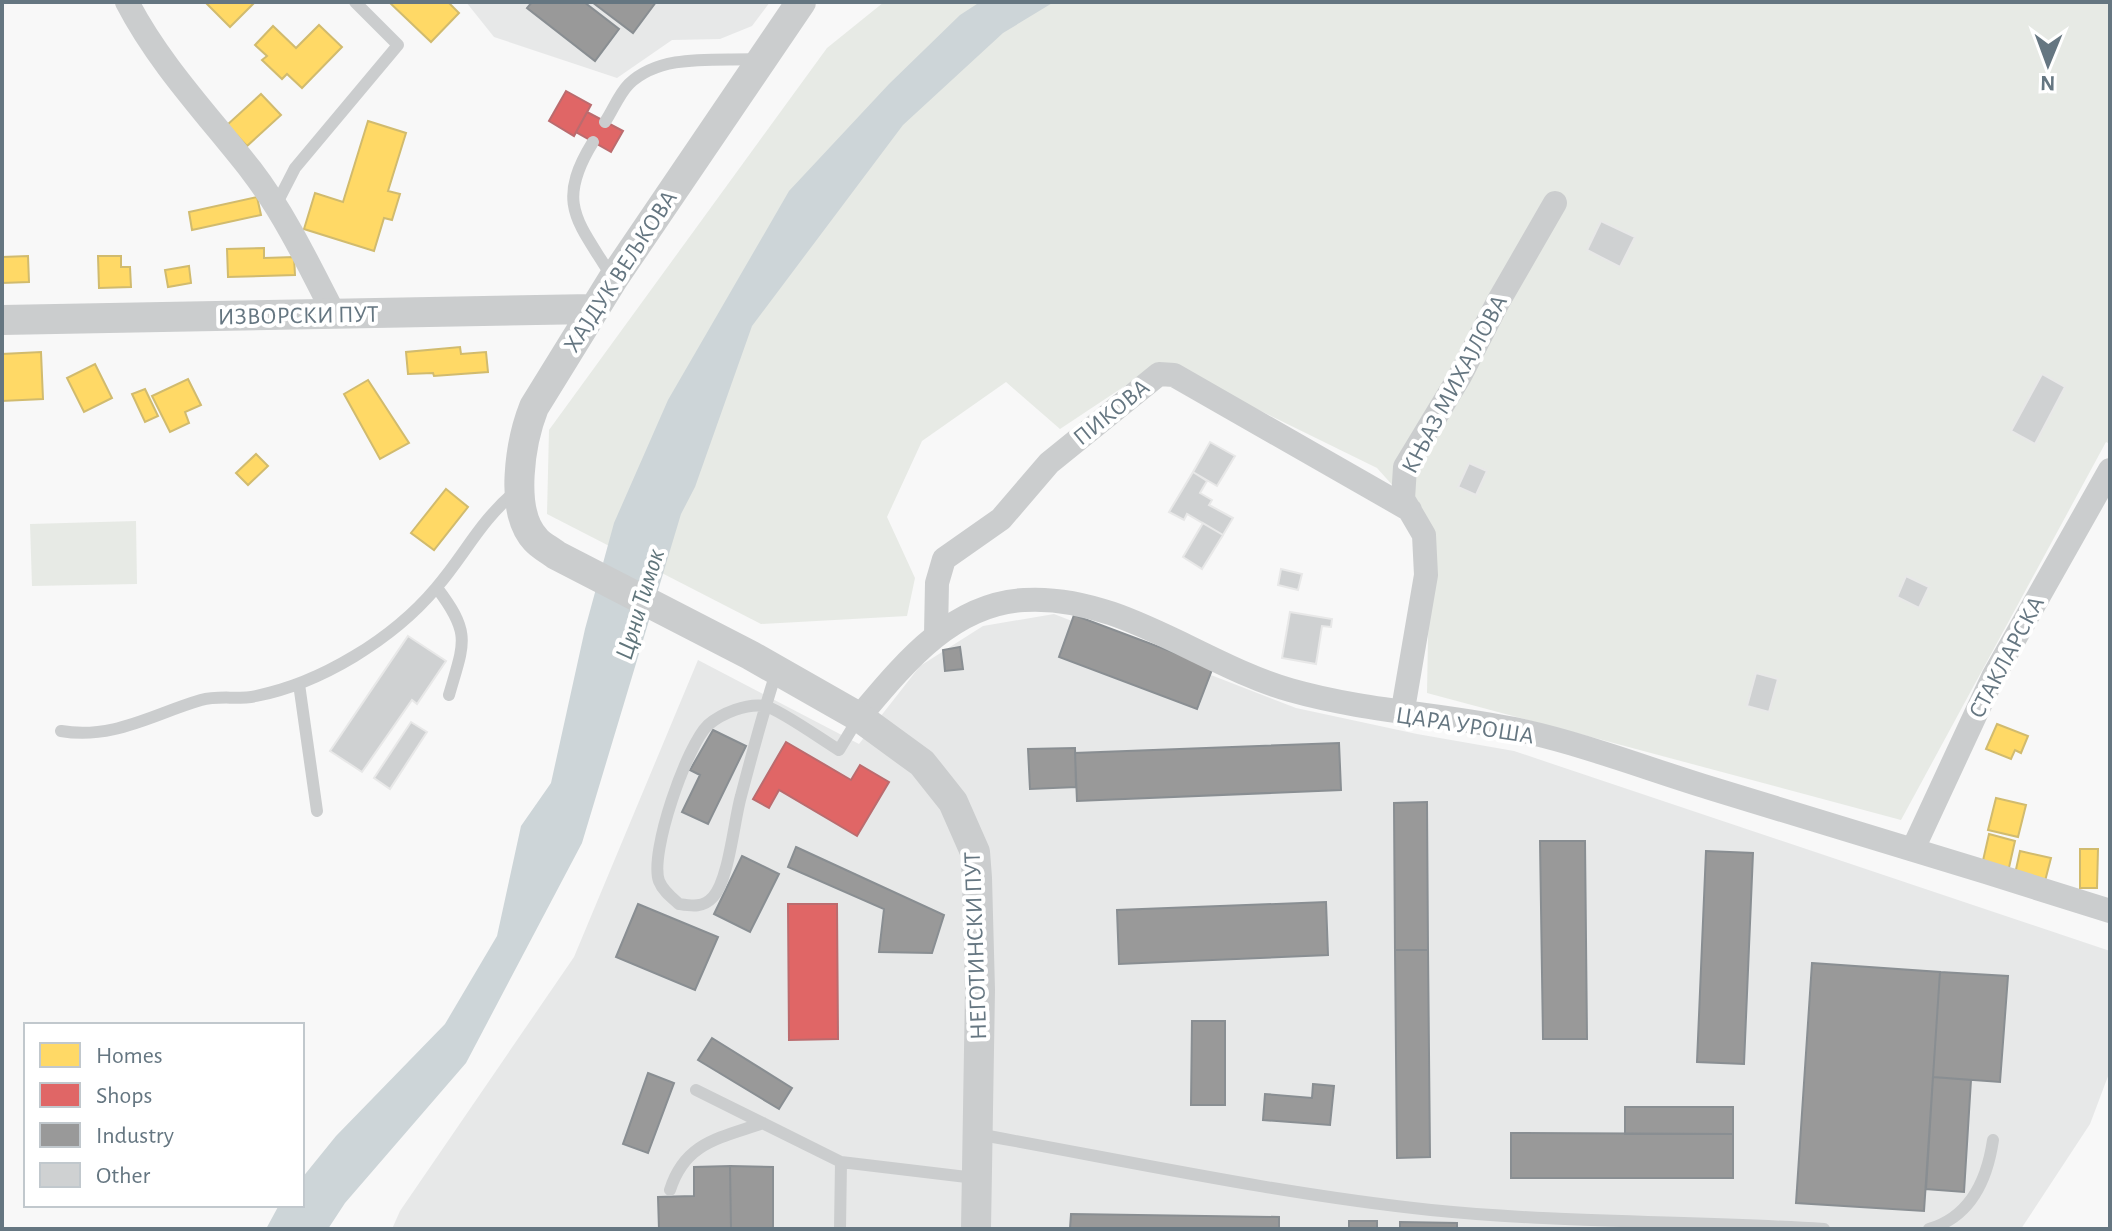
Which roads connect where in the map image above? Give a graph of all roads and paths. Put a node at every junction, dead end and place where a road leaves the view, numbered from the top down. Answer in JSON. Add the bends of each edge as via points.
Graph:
{"nodes":[{"id":1,"x":127,"y":2,"type":"edge"},
{"id":2,"x":355,"y":2,"type":"edge"},
{"id":3,"x":801,"y":2,"type":"edge"},
{"id":4,"x":760,"y":58,"type":"junction"},
{"id":5,"x":605,"y":122,"type":"dead end"},
{"id":6,"x":593,"y":142,"type":"dead end"},
{"id":7,"x":1555,"y":203,"type":"dead end"},
{"id":8,"x":274,"y":208,"type":"junction"},
{"id":9,"x":613,"y":279,"type":"junction"},
{"id":10,"x":593,"y":309,"type":"junction"},
{"id":11,"x":334,"y":314,"type":"junction"},
{"id":12,"x":2,"y":320,"type":"edge"},
{"id":13,"x":2110,"y":470,"type":"edge"},
{"id":14,"x":519,"y":488,"type":"junction"},
{"id":15,"x":1410,"y":510,"type":"junction"},
{"id":16,"x":556,"y":555,"type":"joint"},
{"id":17,"x":437,"y":588,"type":"junction"},
{"id":18,"x":936,"y":634,"type":"junction"},
{"id":19,"x":777,"y":670,"type":"junction"},
{"id":20,"x":299,"y":684,"type":"junction"},
{"id":21,"x":449,"y":695,"type":"dead end"},
{"id":22,"x":765,"y":706,"type":"junction"},
{"id":23,"x":1402,"y":715,"type":"junction"},
{"id":24,"x":859,"y":717,"type":"junction"},
{"id":25,"x":61,"y":731,"type":"dead end"},
{"id":26,"x":317,"y":811,"type":"dead end"},
{"id":27,"x":1913,"y":849,"type":"junction"},
{"id":28,"x":2110,"y":911,"type":"edge"},
{"id":29,"x":696,"y":1090,"type":"dead end"},
{"id":30,"x":763,"y":1123,"type":"junction"},
{"id":31,"x":977,"y":1134,"type":"junction"},
{"id":32,"x":1993,"y":1140,"type":"dead end"},
{"id":33,"x":841,"y":1162,"type":"junction"},
{"id":34,"x":977,"y":1178,"type":"junction"},
{"id":35,"x":670,"y":1190,"type":"dead end"},
{"id":36,"x":840,"y":1229,"type":"edge"},
{"id":37,"x":976,"y":1229,"type":"edge"},
{"id":38,"x":1824,"y":1229,"type":"edge"},
{"id":39,"x":1929,"y":1229,"type":"edge"}],
"edges":[{"from":1,"to":8,"type":"street","via":[[147,40],[253,173]]},
{"from":2,"to":8,"type":"lane","via":[[398,45],[295,168]]},
{"from":3,"to":4,"type":"street","name":"ХАЈДУК ВЕЉКОВА"},
{"from":4,"to":5,"type":"lane","via":[[666,63],[647,69],[627,87]]},
{"from":4,"to":9,"type":"street","name":"ХАЈДУК ВЕЉКОВА"},
{"from":6,"to":9,"type":"lane","via":[[571,188],[574,213]]},
{"from":7,"to":15,"type":"street","name":"КЊАЗ МИХАЈЛОВА","via":[[1405,467],[1401,484]]},
{"from":8,"to":11,"type":"street"},
{"from":9,"to":10,"type":"street","name":"ХАЈДУК ВЕЉКОВА"},
{"from":10,"to":11,"type":"street","name":"ИЗВОРСКИ ПУТ"},
{"from":10,"to":14,"type":"street","name":"ХАЈДУК ВЕЉКОВА","via":[[534,407],[525,430]]},
{"from":11,"to":12,"type":"street","name":"ИЗВОРСКИ ПУТ"},
{"from":13,"to":27,"type":"street","name":"СТАКЛАРСКА","via":[[1993,677]]},
{"from":14,"to":16,"type":"street","name":"ХАЈДУК ВЕЉКОВА","via":[[527,526]]},
{"from":14,"to":17,"type":"lane","via":[[490,513]]},
{"from":15,"to":18,"type":"street","name":"ПИКОВА","via":[[1174,375],[1159,374],[1049,463],[1001,519],[944,559],[938,570]]},
{"from":15,"to":23,"type":"street","name":"КЊАЗ МИХАЈЛОВА","via":[[1424,535],[1426,575]]},
{"from":16,"to":19,"type":"street","name":"НЕГОТИНСКИ ПУТ"},
{"from":17,"to":20,"type":"lane","via":[[401,623]]},
{"from":17,"to":21,"type":"lane","via":[[463,628]]},
{"from":18,"to":23,"type":"street","name":"ЦАРА УРОША","via":[[995,603],[1061,602],[1135,624],[1285,689]]},
{"from":18,"to":24,"type":"street","name":"ЦАРА УРОША"},
{"from":19,"to":22,"type":"lane"},
{"from":19,"to":24,"type":"street","name":"НЕГОТИНСКИ ПУТ"},
{"from":20,"to":25,"type":"lane","via":[[254,697],[205,699],[123,729],[85,736]]},
{"from":20,"to":26,"type":"lane"},
{"from":22,"to":22,"type":"lane","via":[[728,711],[706,727],[671,799],[658,878],[679,904],[705,903],[715,896]]},
{"from":22,"to":24,"type":"lane","via":[[839,750]]},
{"from":23,"to":27,"type":"street","name":"ЦАРА УРОША","via":[[1523,731]]},
{"from":24,"to":31,"type":"street","name":"НЕГОТИНСКИ ПУТ","via":[[938,781],[975,852],[980,990]]},
{"from":27,"to":28,"type":"street","name":"ЦАРА УРОША"},
{"from":29,"to":30,"type":"lane"},
{"from":30,"to":33,"type":"lane"},
{"from":30,"to":35,"type":"lane","via":[[701,1145],[682,1162]]},
{"from":31,"to":34,"type":"street","name":"НЕГОТИНСКИ ПУТ"},
{"from":31,"to":38,"type":"lane","via":[[1322,1196],[1432,1210]]},
{"from":32,"to":39,"type":"lane","via":[[1989,1168],[1974,1199],[1950,1223]]},
{"from":33,"to":34,"type":"lane"},
{"from":33,"to":36,"type":"lane"},
{"from":34,"to":37,"type":"street","name":"НЕГОТИНСКИ ПУТ"}]}
